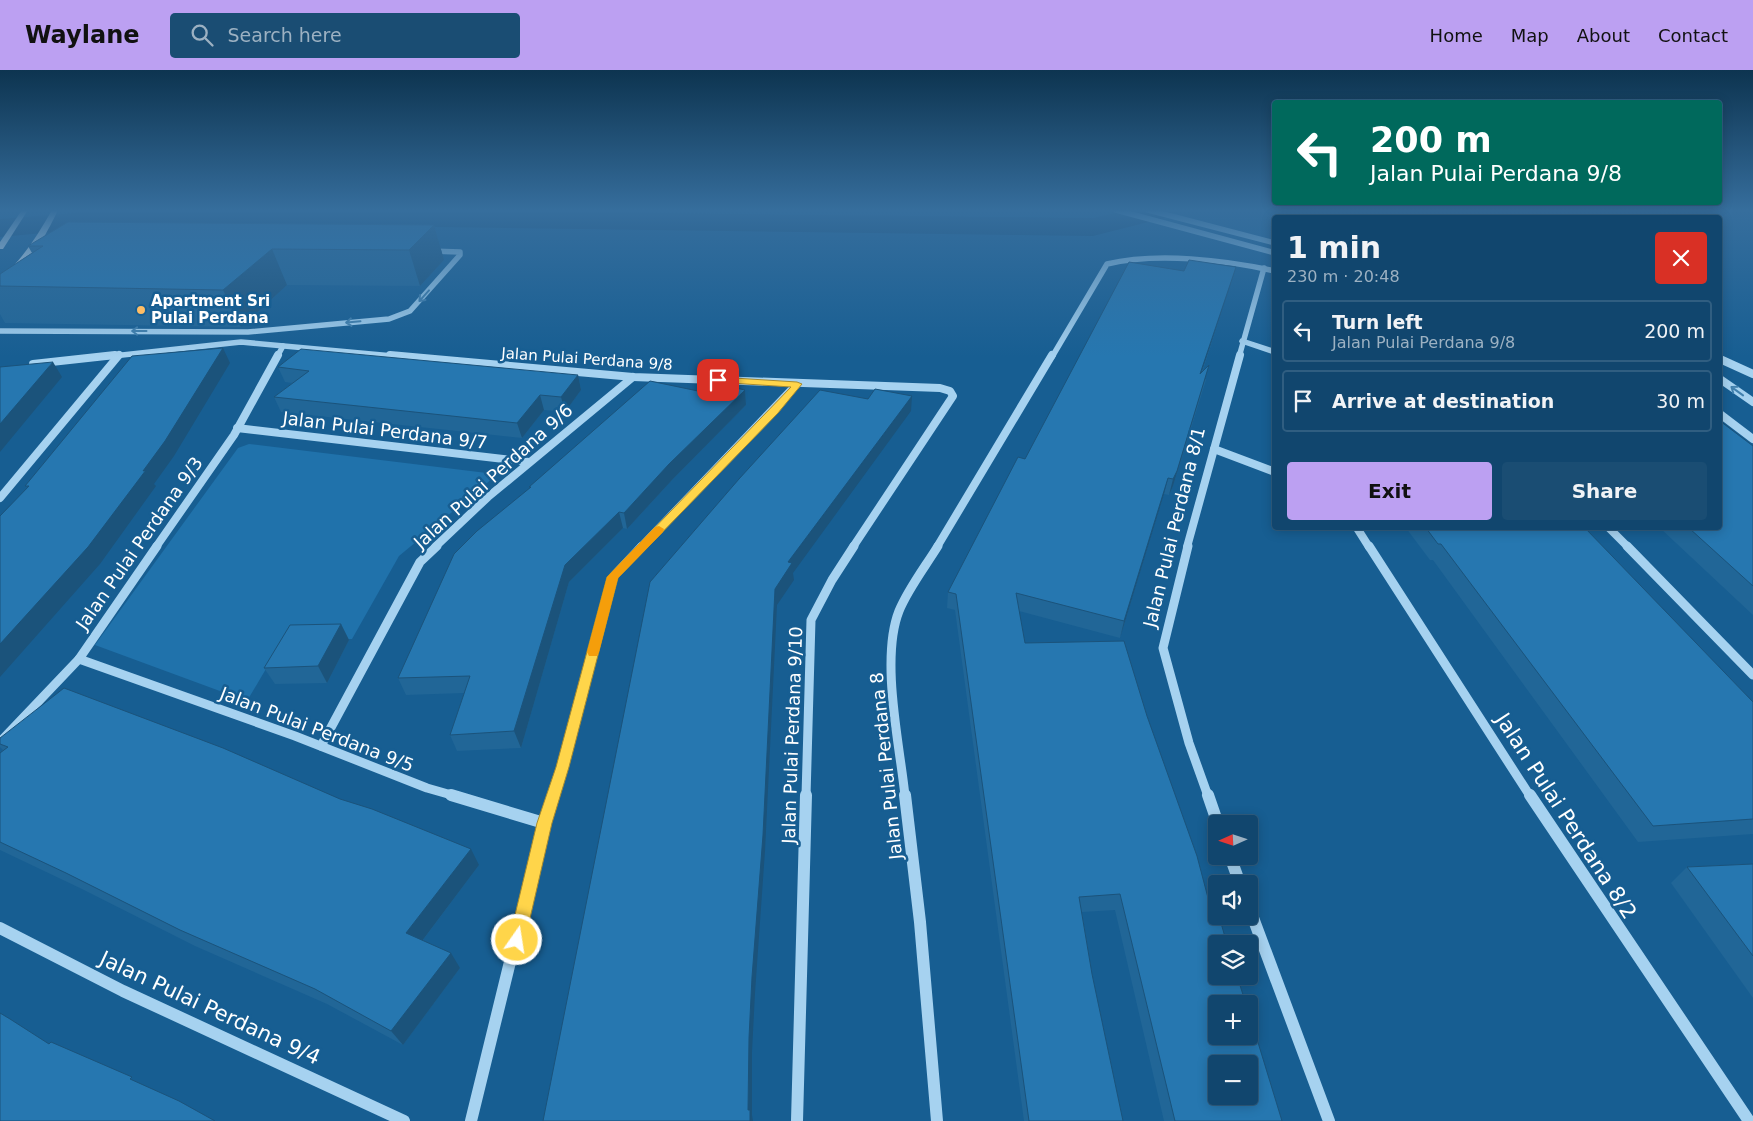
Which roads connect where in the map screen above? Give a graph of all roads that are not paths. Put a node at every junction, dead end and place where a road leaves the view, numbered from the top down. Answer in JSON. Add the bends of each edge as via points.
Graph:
{"nodes":[{"id":1,"x":24,"y":259,"type":"edge"},
{"id":2,"x":457,"y":259,"type":"edge"},
{"id":3,"x":1264,"y":268,"type":"junction"},
{"id":4,"x":1272,"y":270,"type":"edge"},
{"id":5,"x":0,"y":283,"type":"edge"},
{"id":6,"x":0,"y":331,"type":"edge"},
{"id":7,"x":248,"y":332,"type":"junction"},
{"id":8,"x":1242,"y":341,"type":"junction"},
{"id":9,"x":241,"y":342,"type":"junction"},
{"id":10,"x":282,"y":346,"type":"junction"},
{"id":11,"x":1272,"y":351,"type":"edge"},
{"id":12,"x":120,"y":354,"type":"junction"},
{"id":13,"x":1722,"y":360,"type":"edge"},
{"id":14,"x":27,"y":365,"type":"edge"},
{"id":15,"x":1753,"y":374,"type":"edge"},
{"id":16,"x":633,"y":377,"type":"junction"},
{"id":17,"x":1722,"y":380,"type":"edge"},
{"id":18,"x":797,"y":384,"type":"junction"},
{"id":19,"x":950,"y":391,"type":"joint"},
{"id":20,"x":1753,"y":402,"type":"edge"},
{"id":21,"x":1722,"y":416,"type":"edge"},
{"id":22,"x":237,"y":428,"type":"junction"},
{"id":23,"x":1753,"y":439,"type":"edge"},
{"id":24,"x":1214,"y":449,"type":"junction"},
{"id":25,"x":529,"y":462,"type":"junction"},
{"id":26,"x":1272,"y":471,"type":"edge"},
{"id":27,"x":0,"y":498,"type":"edge"},
{"id":28,"x":1358,"y":530,"type":"edge"},
{"id":29,"x":1612,"y":530,"type":"edge"},
{"id":30,"x":79,"y":659,"type":"junction"},
{"id":31,"x":1753,"y":675,"type":"edge"},
{"id":32,"x":0,"y":742,"type":"edge"},
{"id":33,"x":321,"y":746,"type":"junction"},
{"id":34,"x":1215,"y":815,"type":"edge"},
{"id":35,"x":544,"y":823,"type":"junction"},
{"id":36,"x":1256,"y":925,"type":"edge"},
{"id":37,"x":0,"y":928,"type":"edge"},
{"id":38,"x":404,"y":1121,"type":"edge"},
{"id":39,"x":471,"y":1121,"type":"edge"},
{"id":40,"x":797,"y":1121,"type":"edge"},
{"id":41,"x":937,"y":1121,"type":"edge"},
{"id":42,"x":1329,"y":1121,"type":"edge"},
{"id":43,"x":1749,"y":1121,"type":"edge"}],
"edges":[{"from":1,"to":5,"type":"main road"},
{"from":2,"to":7,"type":"street","one_way":true,"via":[[402,316]]},
{"from":3,"to":4,"type":"street"},
{"from":3,"to":8,"type":"street","name":"Jalan Pulai Perdana 8/1"},
{"from":3,"to":41,"type":"street","name":"Jalan Pulai Perdana 8","via":[[1195,261],[1115,261],[1102,269],[899,611],[891,672],[920,922]]},
{"from":7,"to":6,"type":"street","one_way":true},
{"from":7,"to":9,"type":"street"},
{"from":8,"to":11,"type":"street"},
{"from":8,"to":24,"type":"street","name":"Jalan Pulai Perdana 8/1"},
{"from":9,"to":10,"type":"street"},
{"from":9,"to":12,"type":"street"},
{"from":10,"to":16,"type":"street","name":"Jalan Pulai Perdana 9/8"},
{"from":10,"to":22,"type":"street","name":"Jalan Pulai Perdana 9/3"},
{"from":12,"to":14,"type":"street"},
{"from":12,"to":27,"type":"street"},
{"from":13,"to":15,"type":"street"},
{"from":16,"to":18,"type":"street","name":"Jalan Pulai Perdana 9/8"},
{"from":16,"to":25,"type":"street","name":"Jalan Pulai Perdana 9/6"},
{"from":20,"to":17,"type":"street","one_way":true},
{"from":18,"to":19,"type":"street","name":"Jalan Pulai Perdana 9/8","via":[[940,388]]},
{"from":18,"to":35,"type":"street","via":[[775,411],[613,577]]},
{"from":19,"to":40,"type":"street","name":"Jalan Pulai Perdana 9/10","via":[[952,396],[832,580],[811,620]]},
{"from":21,"to":23,"type":"street"},
{"from":22,"to":25,"type":"street","name":"Jalan Pulai Perdana 9/7"},
{"from":22,"to":30,"type":"street","name":"Jalan Pulai Perdana 9/3"},
{"from":24,"to":26,"type":"street"},
{"from":24,"to":34,"type":"street","name":"Jalan Pulai Perdana 8/1","via":[[1196,507],[1163,648],[1189,743]]},
{"from":25,"to":33,"type":"street","name":"Jalan Pulai Perdana 9/6","via":[[420,562]]},
{"from":28,"to":43,"type":"street","name":"Jalan Pulai Perdana 8/2","via":[[1576,867]]},
{"from":29,"to":31,"type":"street"},
{"from":30,"to":32,"type":"street","name":"Jalan Pulai Perdana 9/3"},
{"from":30,"to":33,"type":"street","name":"Jalan Pulai Perdana 9/5"},
{"from":33,"to":35,"type":"street","name":"Jalan Pulai Perdana 9/5","via":[[427,788]]},
{"from":35,"to":39,"type":"street"},
{"from":36,"to":42,"type":"street"},
{"from":37,"to":38,"type":"street","name":"Jalan Pulai Perdana 9/4","via":[[123,991]]}]}
